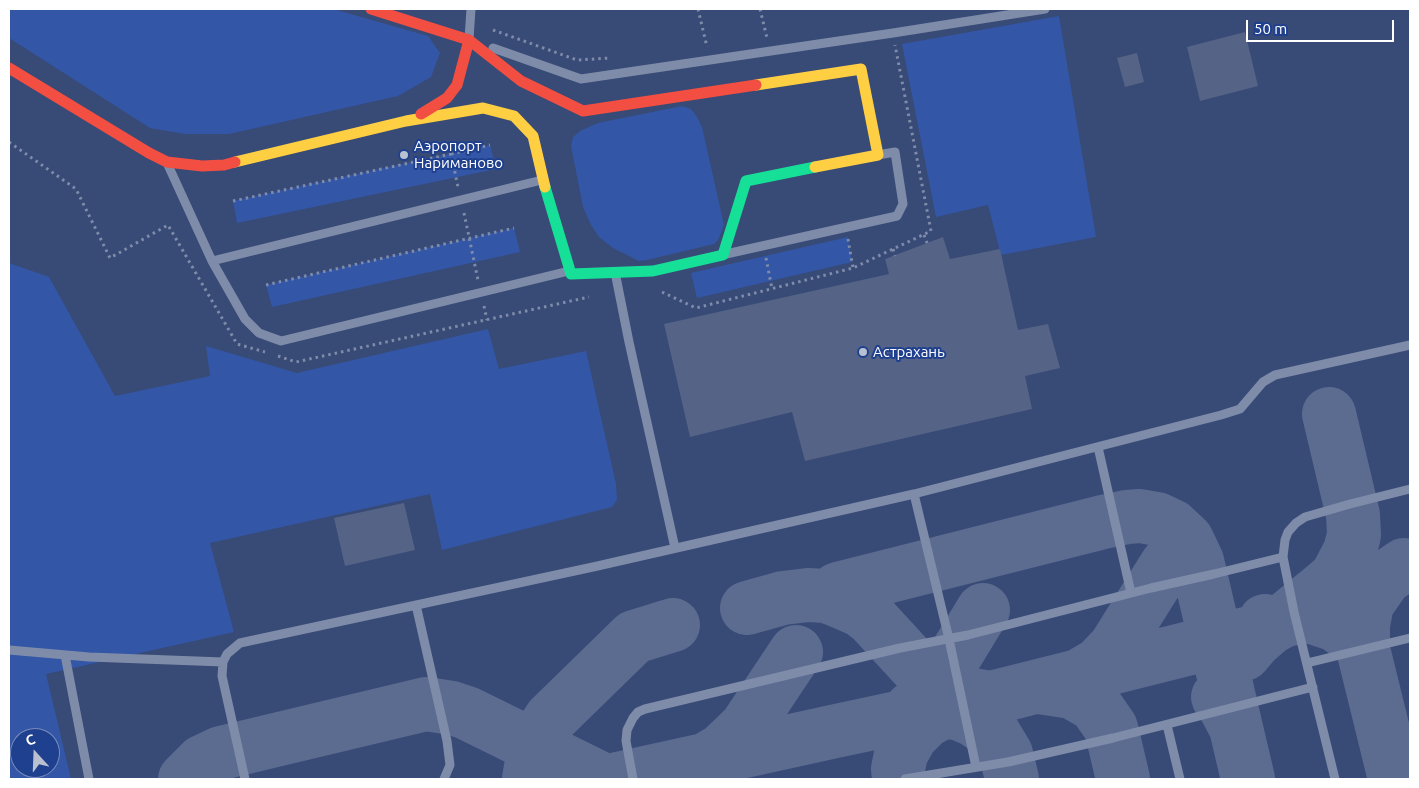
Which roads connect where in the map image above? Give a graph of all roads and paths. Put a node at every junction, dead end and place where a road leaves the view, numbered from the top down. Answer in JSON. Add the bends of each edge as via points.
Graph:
{"nodes":[{"id":1,"x":371,"y":9,"type":"edge"},
{"id":2,"x":471,"y":9,"type":"edge"},
{"id":3,"x":760,"y":9,"type":"edge"},
{"id":4,"x":1044,"y":9,"type":"edge"},
{"id":5,"x":470,"y":24,"type":"junction"},
{"id":6,"x":893,"y":33,"type":"junction"},
{"id":7,"x":469,"y":40,"type":"junction"},
{"id":8,"x":759,"y":40,"type":"dead end"},
{"id":9,"x":716,"y":46,"type":"dead end"},
{"id":10,"x":698,"y":49,"type":"dead end"},
{"id":11,"x":615,"y":58,"type":"dead end"},
{"id":12,"x":9,"y":68,"type":"edge"},
{"id":13,"x":406,"y":121,"type":"junction"},
{"id":14,"x":9,"y":142,"type":"edge"},
{"id":15,"x":490,"y":145,"type":"dead end"},
{"id":16,"x":451,"y":154,"type":"dead end"},
{"id":17,"x":878,"y":155,"type":"junction"},
{"id":18,"x":167,"y":162,"type":"junction"},
{"id":19,"x":543,"y":180,"type":"junction"},
{"id":20,"x":514,"y":228,"type":"dead end"},
{"id":21,"x":924,"y":235,"type":"junction"},
{"id":22,"x":927,"y":243,"type":"dead end"},
{"id":23,"x":893,"y":250,"type":"junction"},
{"id":24,"x":723,"y":255,"type":"junction"},
{"id":25,"x":895,"y":256,"type":"dead end"},
{"id":26,"x":212,"y":261,"type":"junction"},
{"id":27,"x":570,"y":271,"type":"junction"},
{"id":28,"x":615,"y":272,"type":"junction"},
{"id":29,"x":266,"y":285,"type":"dead end"},
{"id":30,"x":662,"y":292,"type":"dead end"},
{"id":31,"x":591,"y":296,"type":"dead end"},
{"id":32,"x":1410,"y":345,"type":"edge"},
{"id":33,"x":1098,"y":447,"type":"junction"},
{"id":34,"x":1410,"y":489,"type":"edge"},
{"id":35,"x":914,"y":494,"type":"junction"},
{"id":36,"x":675,"y":548,"type":"junction"},
{"id":37,"x":1284,"y":557,"type":"junction"},
{"id":38,"x":1131,"y":593,"type":"junction"},
{"id":39,"x":416,"y":605,"type":"junction"},
{"id":40,"x":1410,"y":638,"type":"edge"},
{"id":41,"x":949,"y":639,"type":"junction"},
{"id":42,"x":9,"y":650,"type":"edge"},
{"id":43,"x":65,"y":655,"type":"junction"},
{"id":44,"x":223,"y":662,"type":"junction"},
{"id":45,"x":1307,"y":663,"type":"junction"},
{"id":46,"x":1313,"y":687,"type":"junction"},
{"id":47,"x":1167,"y":725,"type":"junction"},
{"id":48,"x":976,"y":768,"type":"junction"},
{"id":49,"x":89,"y":779,"type":"edge"},
{"id":50,"x":246,"y":779,"type":"edge"},
{"id":51,"x":444,"y":779,"type":"edge"},
{"id":52,"x":633,"y":779,"type":"edge"},
{"id":53,"x":905,"y":779,"type":"edge"},
{"id":54,"x":1180,"y":779,"type":"edge"},
{"id":55,"x":1335,"y":779,"type":"edge"}],
"edges":[{"from":1,"to":7,"type":"street"},
{"from":2,"to":5,"type":"lane"},
{"from":3,"to":8,"type":"path","via":[[767,39]]},
{"from":4,"to":6,"type":"lane"},
{"from":5,"to":7,"type":"lane"},
{"from":5,"to":11,"type":"path","via":[[577,60]]},
{"from":6,"to":7,"type":"lane","via":[[581,78]]},
{"from":6,"to":21,"type":"path","via":[[931,231]]},
{"from":7,"to":13,"type":"street","via":[[457,84],[447,98]]},
{"from":7,"to":17,"type":"street","via":[[521,81],[583,111],[861,69]]},
{"from":9,"to":10,"type":"path"},
{"from":12,"to":18,"type":"street"},
{"from":13,"to":18,"type":"street","via":[[224,165]]},
{"from":13,"to":19,"type":"street","via":[[483,108],[514,116],[533,136]]},
{"from":14,"to":31,"type":"path","via":[[76,189],[110,258],[168,225],[237,344],[296,362]]},
{"from":15,"to":16,"type":"path"},
{"from":17,"to":24,"type":"street","via":[[746,181]]},
{"from":17,"to":24,"type":"lane","via":[[895,152],[904,204],[897,216]]},
{"from":18,"to":26,"type":"lane"},
{"from":19,"to":26,"type":"lane"},
{"from":19,"to":27,"type":"street"},
{"from":20,"to":29,"type":"path"},
{"from":21,"to":22,"type":"path"},
{"from":21,"to":23,"type":"path"},
{"from":23,"to":25,"type":"path"},
{"from":23,"to":30,"type":"path","via":[[853,268],[696,308]]},
{"from":24,"to":28,"type":"street","via":[[653,271]]},
{"from":26,"to":27,"type":"lane","via":[[245,319],[260,333],[281,341]]},
{"from":27,"to":28,"type":"street","via":[[571,274]]},
{"from":28,"to":36,"type":"lane"},
{"from":32,"to":33,"type":"lane","via":[[1275,375],[1263,382],[1240,409]]},
{"from":33,"to":35,"type":"lane"},
{"from":33,"to":38,"type":"lane"},
{"from":34,"to":37,"type":"lane","via":[[1305,517],[1288,532]]},
{"from":35,"to":36,"type":"lane"},
{"from":35,"to":41,"type":"lane"},
{"from":36,"to":39,"type":"lane"},
{"from":37,"to":38,"type":"lane"},
{"from":37,"to":45,"type":"lane"},
{"from":38,"to":41,"type":"lane"},
{"from":39,"to":44,"type":"lane","via":[[240,644],[231,649]]},
{"from":39,"to":51,"type":"lane","via":[[447,741],[450,765]]},
{"from":40,"to":45,"type":"lane"},
{"from":41,"to":48,"type":"lane"},
{"from":41,"to":52,"type":"lane","via":[[638,712],[627,730],[626,741]]},
{"from":42,"to":43,"type":"lane"},
{"from":43,"to":44,"type":"lane"},
{"from":43,"to":49,"type":"lane"},
{"from":44,"to":50,"type":"lane","via":[[222,676]]},
{"from":45,"to":46,"type":"lane"},
{"from":46,"to":47,"type":"lane"},
{"from":46,"to":55,"type":"lane"},
{"from":47,"to":48,"type":"lane"},
{"from":47,"to":54,"type":"lane"},
{"from":48,"to":53,"type":"lane"}]}
